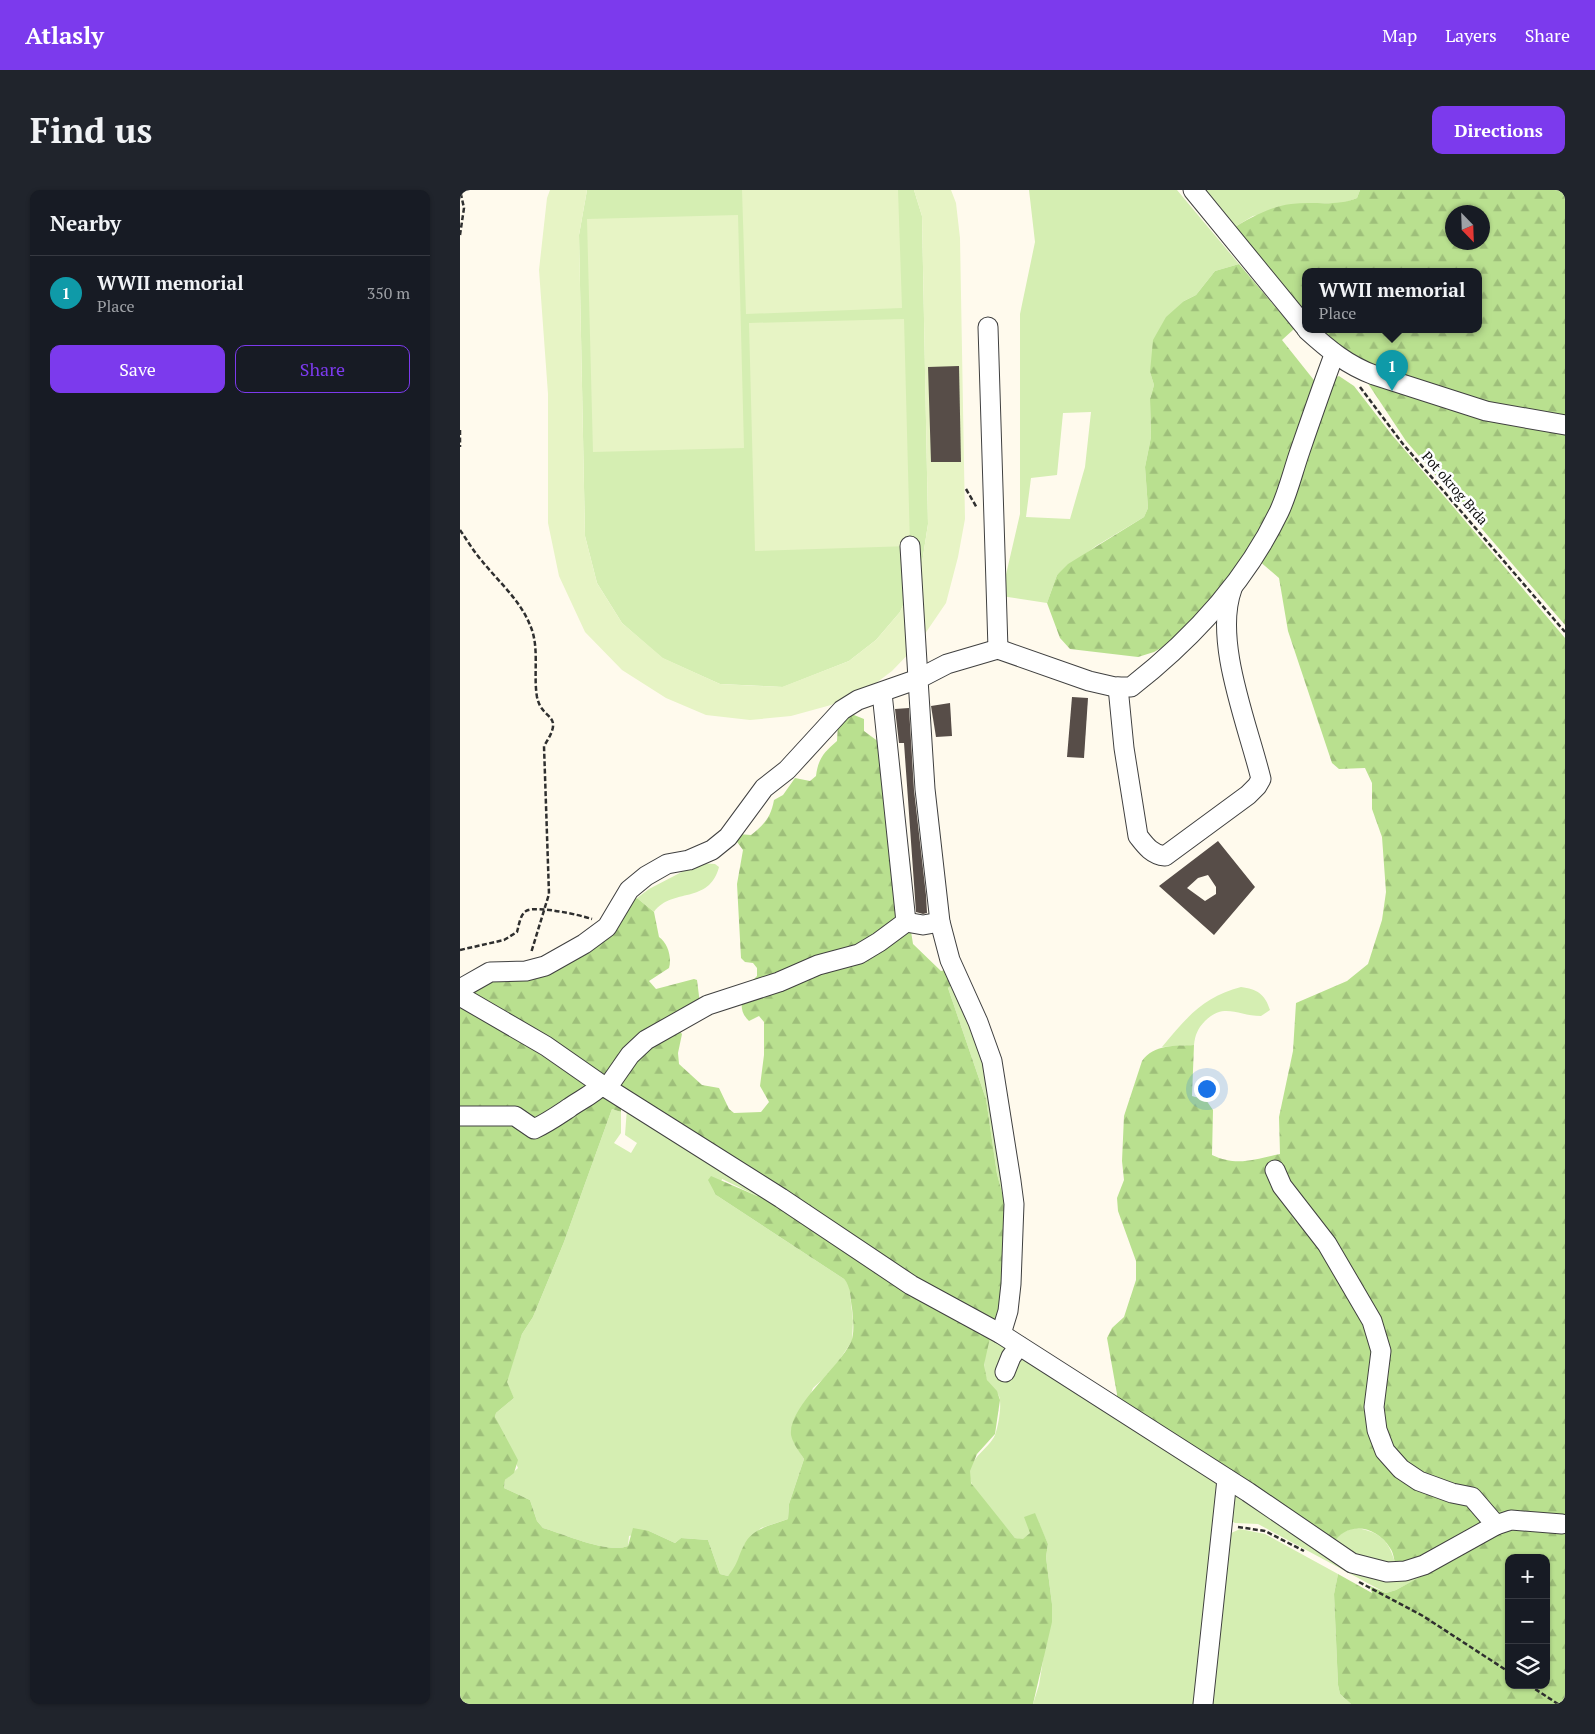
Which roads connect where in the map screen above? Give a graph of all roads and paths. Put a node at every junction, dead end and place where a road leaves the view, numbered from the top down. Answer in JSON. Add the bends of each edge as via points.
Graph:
{"nodes":[{"id":1,"x":460,"y":190,"type":"edge"},
{"id":2,"x":1193,"y":190,"type":"edge"},
{"id":3,"x":460,"y":234,"type":"edge"},
{"id":4,"x":1302,"y":324,"type":"edge"},
{"id":5,"x":988,"y":327,"type":"dead end"},
{"id":6,"x":1310,"y":333,"type":"edge"},
{"id":7,"x":1334,"y":355,"type":"junction"},
{"id":8,"x":1355,"y":380,"type":"dead end"},
{"id":9,"x":1565,"y":425,"type":"edge"},
{"id":10,"x":460,"y":430,"type":"edge"},
{"id":11,"x":460,"y":447,"type":"edge"},
{"id":12,"x":460,"y":530,"type":"edge"},
{"id":13,"x":910,"y":546,"type":"dead end"},
{"id":14,"x":1234,"y":585,"type":"junction"},
{"id":15,"x":1565,"y":632,"type":"edge"},
{"id":16,"x":998,"y":649,"type":"junction"},
{"id":17,"x":918,"y":679,"type":"junction"},
{"id":18,"x":1118,"y":687,"type":"junction"},
{"id":19,"x":882,"y":693,"type":"junction"},
{"id":20,"x":545,"y":910,"type":"junction"},
{"id":21,"x":601,"y":921,"type":"dead end"},
{"id":22,"x":906,"y":922,"type":"junction"},
{"id":23,"x":940,"y":922,"type":"junction"},
{"id":24,"x":460,"y":950,"type":"edge"},
{"id":25,"x":526,"y":971,"type":"junction"},
{"id":26,"x":460,"y":989,"type":"edge"},
{"id":27,"x":460,"y":996,"type":"edge"},
{"id":28,"x":605,"y":1086,"type":"junction"},
{"id":29,"x":460,"y":1116,"type":"edge"},
{"id":30,"x":1274,"y":1170,"type":"dead end"},
{"id":31,"x":1001,"y":1334,"type":"junction"},
{"id":32,"x":1019,"y":1346,"type":"junction"},
{"id":33,"x":1005,"y":1372,"type":"dead end"},
{"id":34,"x":1227,"y":1479,"type":"junction"},
{"id":35,"x":1562,"y":1524,"type":"dead end"},
{"id":36,"x":1496,"y":1525,"type":"junction"},
{"id":37,"x":1221,"y":1527,"type":"junction"},
{"id":38,"x":1309,"y":1554,"type":"dead end"},
{"id":39,"x":1352,"y":1578,"type":"dead end"},
{"id":40,"x":1505,"y":1669,"type":"edge"},
{"id":41,"x":1535,"y":1689,"type":"edge"},
{"id":42,"x":1203,"y":1704,"type":"edge"},
{"id":43,"x":1558,"y":1704,"type":"edge"}],
"edges":[{"from":1,"to":3,"type":"path","via":[[464,208]]},
{"from":2,"to":4,"type":"street"},
{"from":5,"to":16,"type":"street"},
{"from":6,"to":7,"type":"street"},
{"from":7,"to":9,"type":"street","via":[[1374,375],[1486,411]]},
{"from":7,"to":14,"type":"street","via":[[1279,510],[1261,545]]},
{"from":8,"to":15,"type":"path","name":"Pot okrog Brda","via":[[1403,444]]},
{"from":10,"to":11,"type":"path"},
{"from":12,"to":20,"type":"path","via":[[531,625],[537,698],[552,718],[554,730],[544,746],[545,840],[549,874]]},
{"from":13,"to":17,"type":"street"},
{"from":14,"to":18,"type":"street","via":[[1178,648],[1152,671],[1131,687]]},
{"from":14,"to":18,"type":"street","via":[[1228,602],[1230,652],[1260,779],[1248,795],[1164,856],[1146,847],[1138,836]]},
{"from":16,"to":17,"type":"street","via":[[947,664]]},
{"from":16,"to":18,"type":"street","via":[[1089,681]]},
{"from":17,"to":19,"type":"street"},
{"from":17,"to":23,"type":"street","via":[[925,789]]},
{"from":19,"to":22,"type":"street"},
{"from":19,"to":25,"type":"street","via":[[858,700],[842,710],[787,770],[764,788],[728,838],[712,850],[689,860],[667,864],[646,876],[629,890],[607,927],[561,958]]},
{"from":20,"to":21,"type":"path"},
{"from":20,"to":24,"type":"path","via":[[526,911],[520,918],[517,932],[504,940]]},
{"from":20,"to":25,"type":"path"},
{"from":22,"to":23,"type":"street","via":[[923,925]]},
{"from":22,"to":28,"type":"street","via":[[859,954],[818,965],[708,1005],[646,1040]]},
{"from":23,"to":31,"type":"street","via":[[950,960],[992,1061],[1008,1162],[1014,1204],[1011,1284]]},
{"from":25,"to":26,"type":"street","via":[[490,972]]},
{"from":27,"to":28,"type":"street","via":[[546,1046]]},
{"from":28,"to":29,"type":"street","via":[[534,1129],[515,1116]]},
{"from":28,"to":31,"type":"street","via":[[911,1285]]},
{"from":30,"to":36,"type":"street","via":[[1282,1186],[1327,1244],[1372,1322],[1381,1351],[1374,1407],[1377,1430],[1386,1451],[1401,1469],[1419,1481],[1472,1497]]},
{"from":31,"to":32,"type":"street"},
{"from":32,"to":33,"type":"street"},
{"from":32,"to":34,"type":"street"},
{"from":34,"to":36,"type":"street","via":[[1342,1558],[1386,1572],[1424,1565]]},
{"from":34,"to":37,"type":"street"},
{"from":35,"to":36,"type":"street","via":[[1511,1520]]},
{"from":37,"to":38,"type":"path","via":[[1265,1531]]},
{"from":37,"to":42,"type":"street"},
{"from":39,"to":40,"type":"path","via":[[1422,1616]]},
{"from":41,"to":43,"type":"path"}]}
